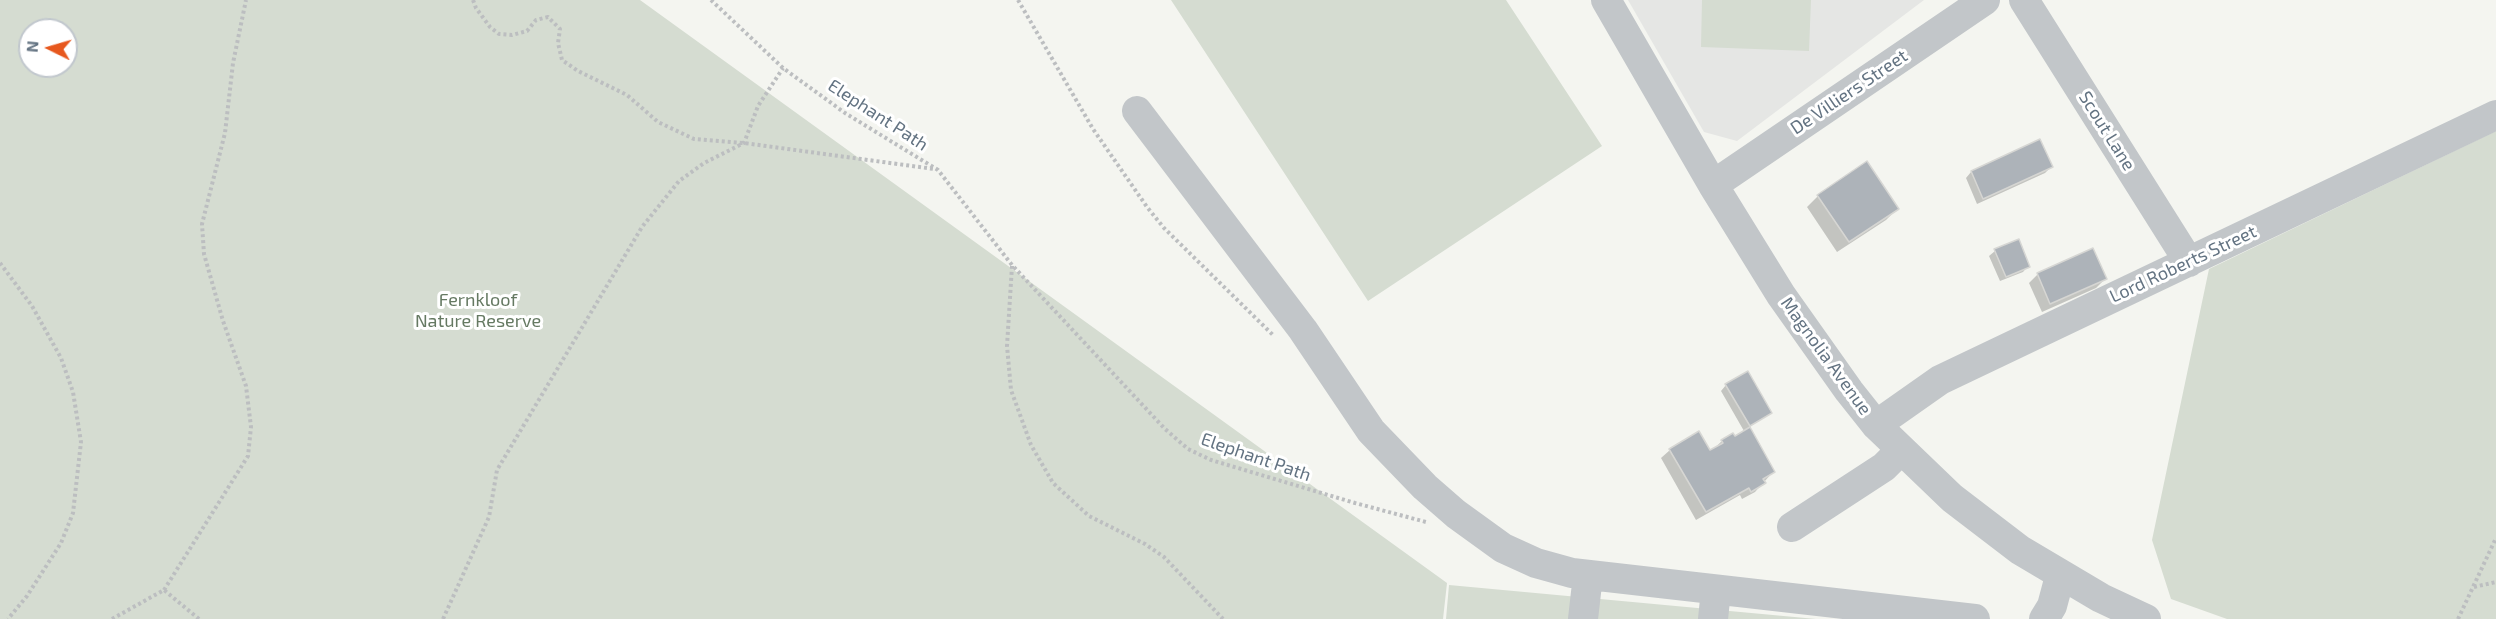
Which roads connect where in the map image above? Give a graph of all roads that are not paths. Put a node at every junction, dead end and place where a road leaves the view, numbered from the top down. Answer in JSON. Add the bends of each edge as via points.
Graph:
{"nodes":[{"id":1,"x":1606,"y":0,"type":"edge"},
{"id":2,"x":1985,"y":0,"type":"edge"},
{"id":3,"x":2024,"y":0,"type":"edge"},
{"id":4,"x":1137,"y":111,"type":"dead end"},
{"id":5,"x":2496,"y":115,"type":"edge"},
{"id":6,"x":1713,"y":185,"type":"junction"},
{"id":7,"x":2189,"y":262,"type":"junction"},
{"id":8,"x":1876,"y":424,"type":"junction"},
{"id":9,"x":1900,"y":450,"type":"junction"},
{"id":10,"x":1792,"y":527,"type":"dead end"},
{"id":11,"x":1588,"y":575,"type":"junction"},
{"id":12,"x":2060,"y":576,"type":"junction"},
{"id":13,"x":1716,"y":590,"type":"junction"},
{"id":14,"x":1583,"y":619,"type":"edge"},
{"id":15,"x":1713,"y":619,"type":"edge"},
{"id":16,"x":1975,"y":619,"type":"edge"},
{"id":17,"x":2044,"y":619,"type":"edge"},
{"id":18,"x":2146,"y":619,"type":"edge"}],
"edges":[{"from":1,"to":6,"type":"street","name":"Magnolia Avenue"},
{"from":2,"to":6,"type":"street","name":"De Villiers Street"},
{"from":3,"to":7,"type":"street","name":"Scout Lane"},
{"from":4,"to":11,"type":"street","via":[[1303,330],[1371,431],[1425,487],[1488,538],[1536,563]]},
{"from":5,"to":7,"type":"street","name":"Lord Roberts Street"},
{"from":6,"to":8,"type":"street","name":"Magnolia Avenue","via":[[1793,312]]},
{"from":7,"to":8,"type":"street","name":"Lord Roberts Street","via":[[1940,380]]},
{"from":8,"to":9,"type":"street","name":"Magnolia Avenue"},
{"from":9,"to":10,"type":"street","via":[[1884,467]]},
{"from":9,"to":12,"type":"street","name":"Magnolia Avenue","via":[[1982,523]]},
{"from":11,"to":13,"type":"street"},
{"from":11,"to":14,"type":"street"},
{"from":12,"to":17,"type":"street"},
{"from":12,"to":18,"type":"street","name":"Magnolia Avenue"},
{"from":13,"to":15,"type":"street"},
{"from":13,"to":16,"type":"street"}]}
